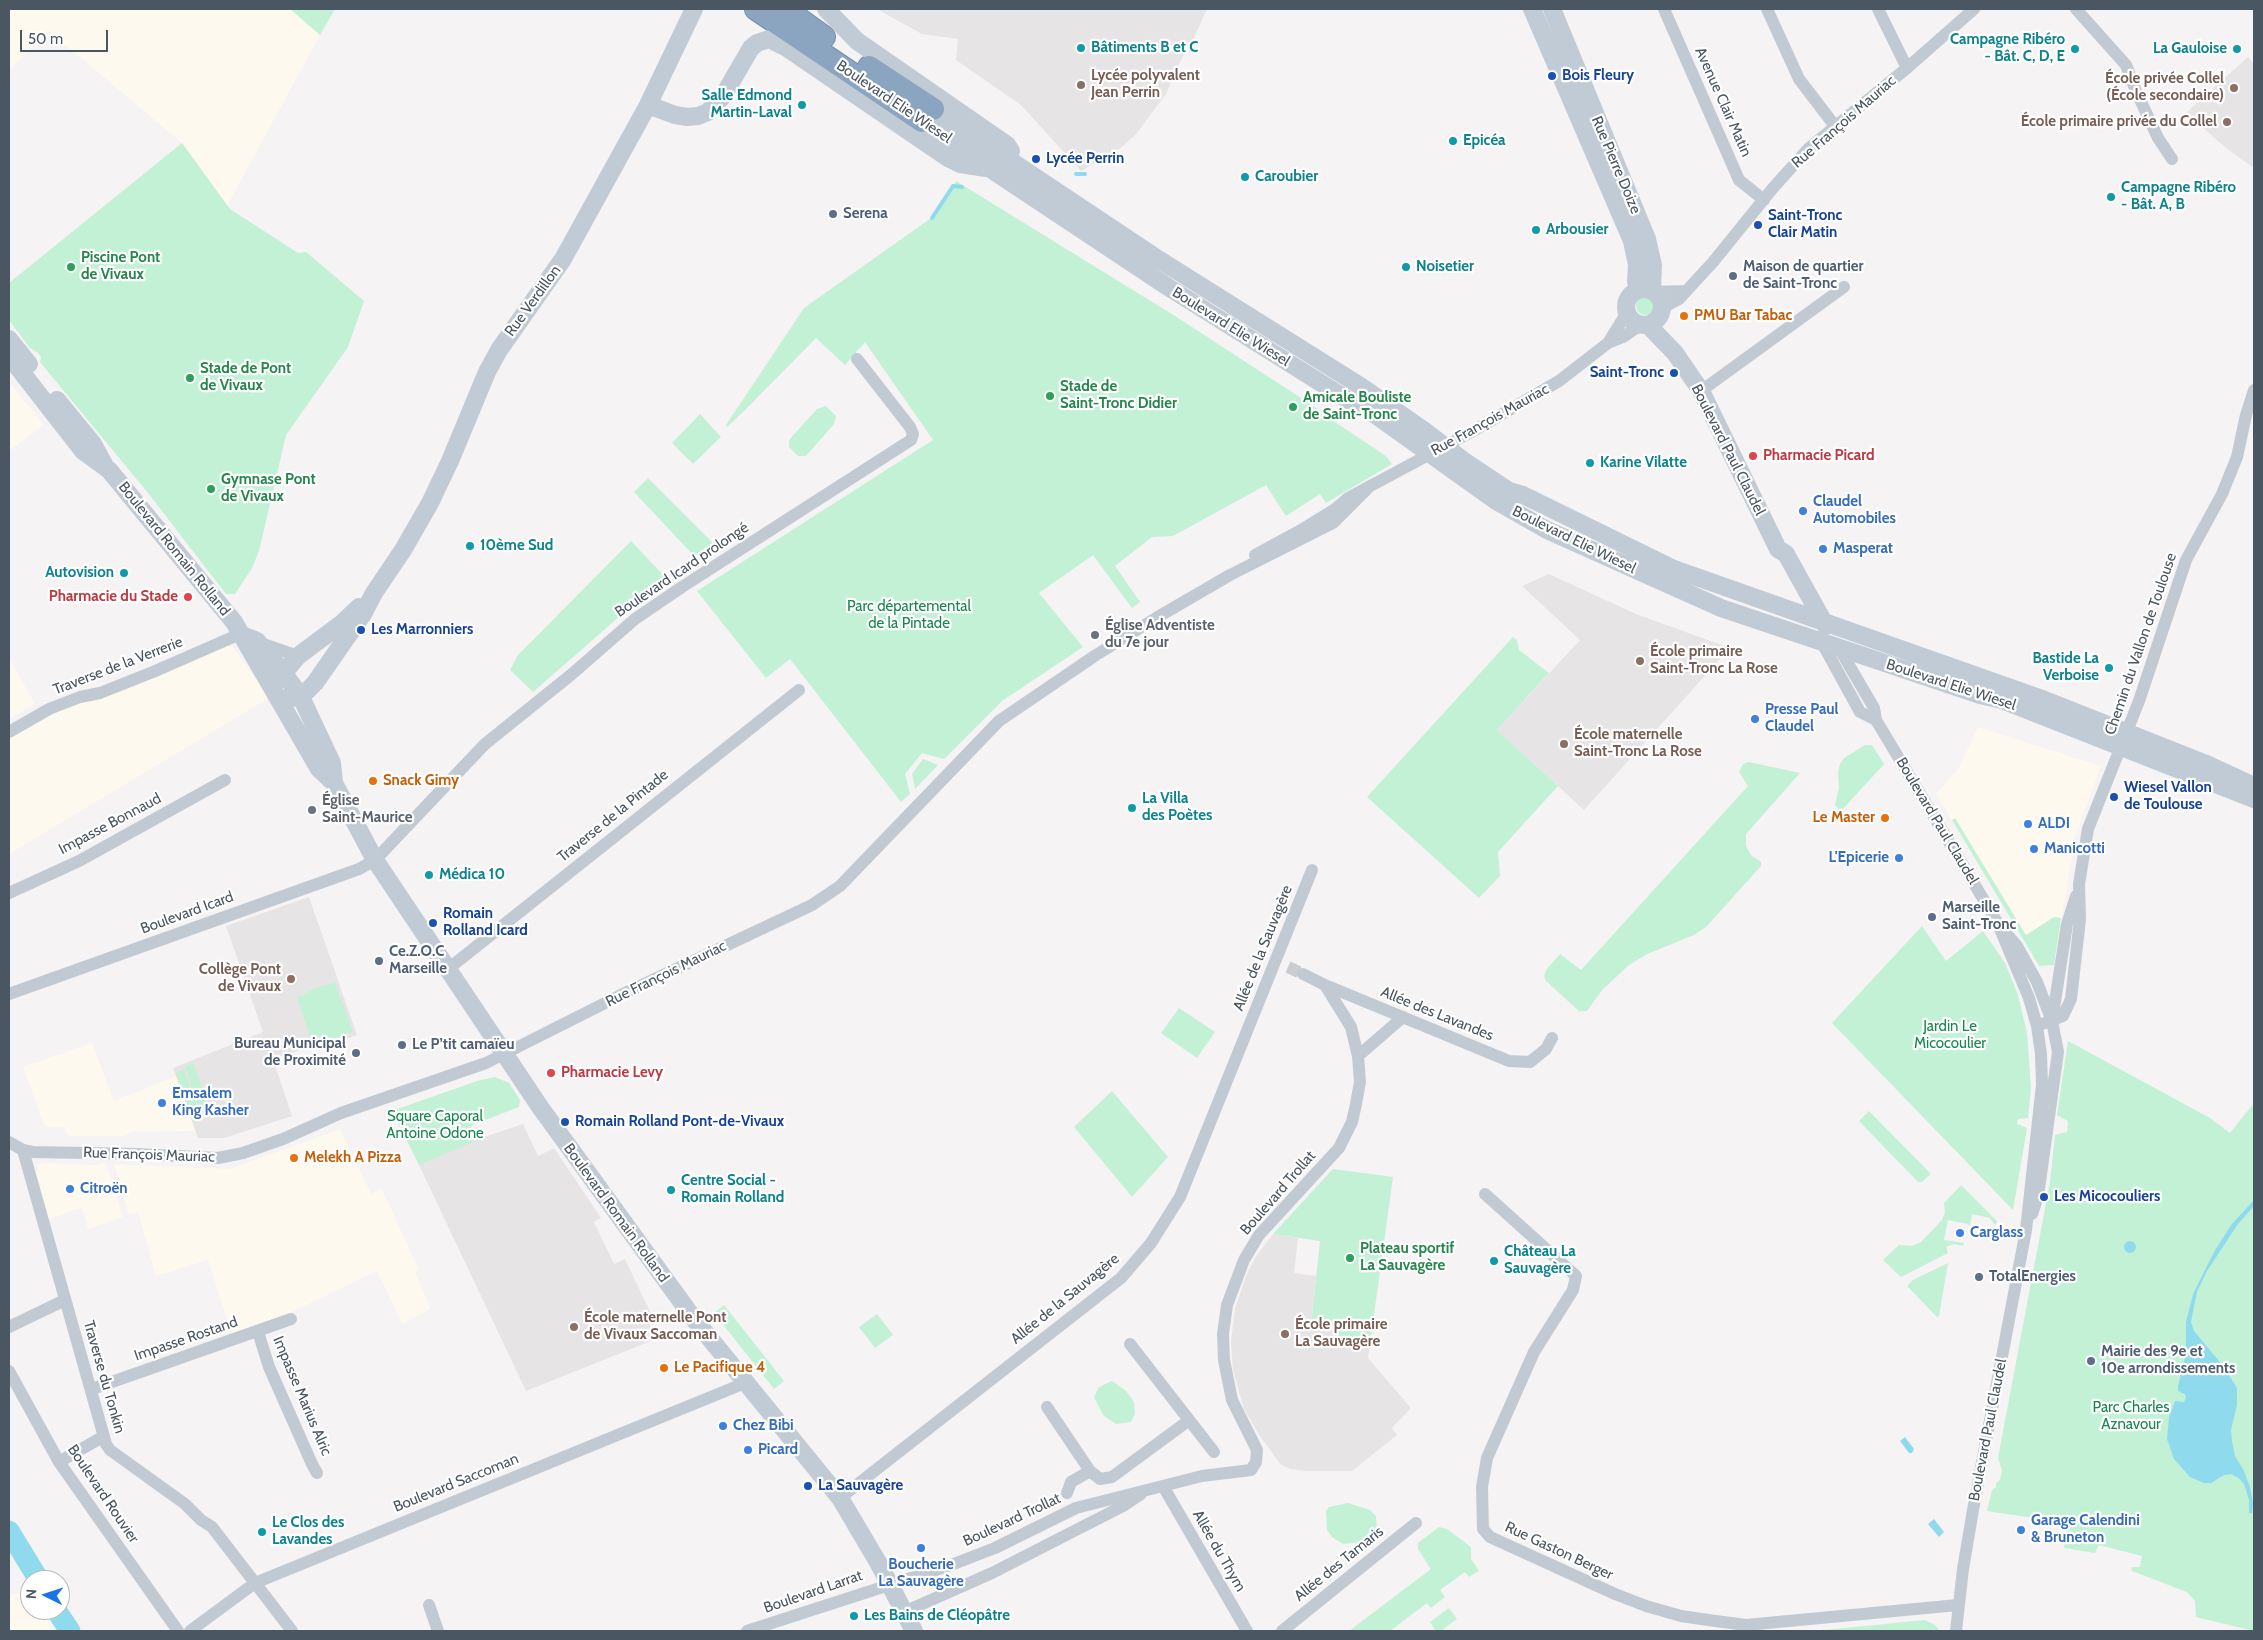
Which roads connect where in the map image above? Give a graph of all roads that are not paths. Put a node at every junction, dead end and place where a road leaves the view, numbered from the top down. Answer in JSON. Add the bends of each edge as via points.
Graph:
{"nodes":[{"id":1,"x":694,"y":9,"type":"edge"},
{"id":2,"x":756,"y":9,"type":"edge"},
{"id":3,"x":785,"y":9,"type":"edge"},
{"id":4,"x":826,"y":9,"type":"edge"},
{"id":5,"x":1532,"y":9,"type":"edge"},
{"id":6,"x":1552,"y":9,"type":"edge"},
{"id":7,"x":1664,"y":9,"type":"edge"},
{"id":8,"x":1767,"y":9,"type":"edge"},
{"id":9,"x":1878,"y":9,"type":"edge"},
{"id":10,"x":1974,"y":9,"type":"edge"},
{"id":11,"x":2076,"y":9,"type":"edge"},
{"id":12,"x":1565,"y":42,"type":"junction"},
{"id":13,"x":1549,"y":49,"type":"junction"},
{"id":14,"x":1907,"y":68,"type":"junction"},
{"id":15,"x":648,"y":105,"type":"junction"},
{"id":16,"x":927,"y":115,"type":"junction"},
{"id":17,"x":1836,"y":126,"type":"junction"},
{"id":18,"x":2172,"y":159,"type":"dead end"},
{"id":19,"x":989,"y":168,"type":"junction"},
{"id":20,"x":1022,"y":169,"type":"junction"},
{"id":21,"x":1764,"y":200,"type":"junction"},
{"id":22,"x":1844,"y":287,"type":"dead end"},
{"id":23,"x":1648,"y":291,"type":"junction"},
{"id":24,"x":1685,"y":291,"type":"junction"},
{"id":25,"x":1647,"y":317,"type":"junction"},
{"id":26,"x":9,"y":339,"type":"edge"},
{"id":27,"x":9,"y":356,"type":"edge"},
{"id":28,"x":858,"y":359,"type":"dead end"},
{"id":29,"x":2254,"y":390,"type":"edge"},
{"id":30,"x":1701,"y":391,"type":"junction"},
{"id":31,"x":1437,"y":450,"type":"junction"},
{"id":32,"x":105,"y":466,"type":"junction"},
{"id":33,"x":374,"y":593,"type":"junction"},
{"id":34,"x":1816,"y":620,"type":"junction"},
{"id":35,"x":240,"y":634,"type":"junction"},
{"id":36,"x":320,"y":640,"type":"junction"},
{"id":37,"x":257,"y":641,"type":"junction"},
{"id":38,"x":1821,"y":641,"type":"junction"},
{"id":39,"x":1840,"y":648,"type":"junction"},
{"id":40,"x":336,"y":654,"type":"junction"},
{"id":41,"x":298,"y":656,"type":"junction"},
{"id":42,"x":284,"y":672,"type":"junction"},
{"id":43,"x":799,"y":690,"type":"dead end"},
{"id":44,"x":276,"y":693,"type":"junction"},
{"id":45,"x":301,"y":697,"type":"junction"},
{"id":46,"x":1876,"y":720,"type":"junction"},
{"id":47,"x":9,"y":732,"type":"edge"},
{"id":48,"x":2125,"y":739,"type":"junction"},
{"id":49,"x":225,"y":780,"type":"dead end"},
{"id":50,"x":334,"y":784,"type":"junction"},
{"id":51,"x":2254,"y":786,"type":"edge"},
{"id":52,"x":2254,"y":798,"type":"edge"},
{"id":53,"x":375,"y":860,"type":"junction"},
{"id":54,"x":1312,"y":870,"type":"dead end"},
{"id":55,"x":9,"y":893,"type":"edge"},
{"id":56,"x":1997,"y":922,"type":"junction"},
{"id":57,"x":1276,"y":962,"type":"junction"},
{"id":58,"x":1288,"y":968,"type":"tunnel mouth"},
{"id":59,"x":448,"y":969,"type":"junction"},
{"id":60,"x":1304,"y":974,"type":"tunnel mouth"},
{"id":61,"x":1325,"y":985,"type":"junction"},
{"id":62,"x":9,"y":994,"type":"edge"},
{"id":63,"x":1403,"y":1017,"type":"junction"},
{"id":64,"x":2052,"y":1022,"type":"junction"},
{"id":65,"x":2037,"y":1026,"type":"junction"},
{"id":66,"x":1552,"y":1038,"type":"dead end"},
{"id":67,"x":504,"y":1054,"type":"junction"},
{"id":68,"x":1358,"y":1056,"type":"junction"},
{"id":69,"x":9,"y":1142,"type":"edge"},
{"id":70,"x":23,"y":1150,"type":"junction"},
{"id":71,"x":1485,"y":1194,"type":"dead end"},
{"id":72,"x":2026,"y":1230,"type":"junction"},
{"id":73,"x":65,"y":1300,"type":"junction"},
{"id":74,"x":291,"y":1319,"type":"dead end"},
{"id":75,"x":9,"y":1327,"type":"edge"},
{"id":76,"x":258,"y":1332,"type":"junction"},
{"id":77,"x":1130,"y":1344,"type":"dead end"},
{"id":78,"x":9,"y":1371,"type":"edge"},
{"id":79,"x":745,"y":1383,"type":"junction"},
{"id":80,"x":92,"y":1389,"type":"junction"},
{"id":81,"x":1047,"y":1406,"type":"dead end"},
{"id":82,"x":1188,"y":1421,"type":"junction"},
{"id":83,"x":104,"y":1436,"type":"junction"},
{"id":84,"x":1214,"y":1452,"type":"dead end"},
{"id":85,"x":59,"y":1462,"type":"junction"},
{"id":86,"x":1090,"y":1471,"type":"junction"},
{"id":87,"x":318,"y":1473,"type":"dead end"},
{"id":88,"x":1163,"y":1486,"type":"junction"},
{"id":89,"x":1149,"y":1488,"type":"junction"},
{"id":90,"x":1067,"y":1493,"type":"junction"},
{"id":91,"x":840,"y":1498,"type":"junction"},
{"id":92,"x":1076,"y":1508,"type":"junction"},
{"id":93,"x":1061,"y":1514,"type":"junction"},
{"id":94,"x":1416,"y":1523,"type":"dead end"},
{"id":95,"x":255,"y":1583,"type":"junction"},
{"id":96,"x":890,"y":1584,"type":"junction"},
{"id":97,"x":429,"y":1605,"type":"dead end"},
{"id":98,"x":1958,"y":1605,"type":"junction"},
{"id":99,"x":904,"y":1612,"type":"junction"},
{"id":100,"x":178,"y":1631,"type":"edge"},
{"id":101,"x":190,"y":1631,"type":"edge"},
{"id":102,"x":292,"y":1631,"type":"edge"},
{"id":103,"x":438,"y":1631,"type":"edge"},
{"id":104,"x":747,"y":1631,"type":"edge"},
{"id":105,"x":914,"y":1631,"type":"edge"},
{"id":106,"x":1247,"y":1631,"type":"edge"},
{"id":107,"x":1282,"y":1631,"type":"edge"},
{"id":108,"x":1956,"y":1631,"type":"edge"}],
"edges":[{"from":1,"to":15,"type":"street","name":"Rue Verdillon"},
{"from":2,"to":16,"type":"highway","name":"Boulevard Elie Wiesel"},
{"from":3,"to":16,"type":"highway","name":"Boulevard Elie Wiesel"},
{"from":4,"to":20,"type":"street","via":[[857,41],[1006,145]]},
{"from":5,"to":13,"type":"street","name":"Rue Pierre Doize"},
{"from":6,"to":12,"type":"street","name":"Rue Pierre Doize"},
{"from":7,"to":21,"type":"street","name":"Avenue Clair Matin","via":[[1739,180]]},
{"from":8,"to":17,"type":"street","via":[[1799,79]]},
{"from":9,"to":14,"type":"street"},
{"from":10,"to":14,"type":"street","name":"Rue François Mauriac"},
{"from":11,"to":18,"type":"street","via":[[2126,65],[2158,138]]},
{"from":12,"to":13,"type":"street"},
{"from":12,"to":23,"type":"street","name":"Rue Pierre Doize","via":[[1647,238],[1653,265]]},
{"from":13,"to":23,"type":"street","name":"Rue Pierre Doize","via":[[1632,241],[1637,265]]},
{"from":14,"to":17,"type":"street","name":"Rue François Mauriac"},
{"from":15,"to":19,"type":"street","via":[[687,117],[708,112],[723,96],[756,43],[763,40],[776,42],[948,158],[960,164]]},
{"from":15,"to":33,"type":"street","name":"Rue Verdillon","via":[[563,259],[499,350],[430,503]]},
{"from":16,"to":19,"type":"street","name":"Boulevard Elie Wiesel"},
{"from":16,"to":20,"type":"street","name":"Boulevard Elie Wiesel"},
{"from":17,"to":21,"type":"street","name":"Rue François Mauriac","via":[[1808,149]]},
{"from":19,"to":31,"type":"street","name":"Boulevard Elie Wiesel","via":[[1168,287],[1356,405]]},
{"from":20,"to":31,"type":"street","name":"Boulevard Elie Wiesel","via":[[1362,387]]},
{"from":21,"to":24,"type":"street","name":"Rue François Mauriac"},
{"from":22,"to":30,"type":"street"},
{"from":23,"to":24,"type":"street"},
{"from":23,"to":25,"type":"street","name":"Boulevard Paul Claudel","via":[[1659,296]]},
{"from":23,"to":25,"type":"street","name":"Rue François Mauriac","via":[[1627,300]]},
{"from":24,"to":25,"type":"street","name":"Rue François Mauriac","via":[[1679,299]]},
{"from":25,"to":30,"type":"street","name":"Boulevard Paul Claudel","via":[[1673,338],[1675,353]]},
{"from":25,"to":31,"type":"street","name":"Rue François Mauriac","via":[[1559,382]]},
{"from":26,"to":32,"type":"street","name":"Boulevard Romain Rolland","via":[[93,444]]},
{"from":27,"to":32,"type":"street","name":"Boulevard Romain Rolland","via":[[83,451]]},
{"from":28,"to":53,"type":"street","name":"Boulevard Icard prolongé","via":[[910,427],[913,434],[910,440],[635,619],[485,744]]},
{"from":29,"to":48,"type":"street","name":"Chemin du Vallon de Toulouse","via":[[2237,457],[2222,494],[2186,560]]},
{"from":30,"to":34,"type":"street","name":"Boulevard Paul Claudel","via":[[1778,549],[1786,554]]},
{"from":31,"to":34,"type":"street","name":"Boulevard Elie Wiesel","via":[[1509,491],[1674,569]]},
{"from":31,"to":38,"type":"street","name":"Boulevard Elie Wiesel","via":[[1496,501],[1583,548],[1721,608]]},
{"from":31,"to":67,"type":"street","name":"Rue François Mauriac","via":[[1348,498],[1301,530],[1242,563],[1230,575],[1096,655],[999,721],[840,886],[812,905]]},
{"from":32,"to":35,"type":"street","name":"Boulevard Romain Rolland","via":[[234,622]]},
{"from":33,"to":36,"type":"street","name":"Rue Verdillon"},
{"from":33,"to":40,"type":"street","name":"Rue Verdillon"},
{"from":34,"to":38,"type":"street","name":"Boulevard Paul Claudel"},
{"from":34,"to":39,"type":"street","name":"Boulevard Paul Claudel"},
{"from":34,"to":48,"type":"street","name":"Boulevard Elie Wiesel","via":[[2045,700]]},
{"from":35,"to":37,"type":"street","name":"Boulevard Romain Rolland"},
{"from":35,"to":44,"type":"street","name":"Boulevard Romain Rolland"},
{"from":35,"to":47,"type":"street","name":"Traverse de la Verrerie","via":[[154,672],[49,709]]},
{"from":36,"to":40,"type":"street"},
{"from":36,"to":41,"type":"street","name":"Rue Verdillon"},
{"from":37,"to":41,"type":"street"},
{"from":37,"to":42,"type":"street","name":"Boulevard Romain Rolland"},
{"from":38,"to":39,"type":"street","name":"Boulevard Elie Wiesel"},
{"from":38,"to":46,"type":"street","name":"Boulevard Paul Claudel","via":[[1860,712]]},
{"from":39,"to":46,"type":"street","name":"Boulevard Paul Claudel","via":[[1874,708]]},
{"from":39,"to":48,"type":"street","name":"Boulevard Elie Wiesel"},
{"from":40,"to":45,"type":"street","name":"Rue Verdillon"},
{"from":41,"to":42,"type":"street","name":"Rue Verdillon"},
{"from":42,"to":44,"type":"street","name":"Rue Verdillon"},
{"from":42,"to":45,"type":"street","name":"Boulevard Romain Rolland"},
{"from":43,"to":59,"type":"street","name":"Traverse de la Pintade"},
{"from":44,"to":45,"type":"street"},
{"from":44,"to":50,"type":"street","name":"Boulevard Romain Rolland","via":[[319,769]]},
{"from":45,"to":50,"type":"street","name":"Boulevard Romain Rolland","via":[[332,763]]},
{"from":46,"to":56,"type":"street","name":"Boulevard Paul Claudel"},
{"from":48,"to":51,"type":"street"},
{"from":48,"to":52,"type":"street"},
{"from":48,"to":64,"type":"street","name":"Chemin du Vallon de Toulouse","via":[[2088,830],[2080,884],[2080,919],[2071,999],[2063,1016]]},
{"from":49,"to":55,"type":"street","name":"Impasse Bonnaud","via":[[79,861]]},
{"from":50,"to":53,"type":"street","name":"Boulevard Romain Rolland"},
{"from":53,"to":59,"type":"street","name":"Boulevard Romain Rolland"},
{"from":53,"to":62,"type":"street","name":"Boulevard Icard","via":[[359,869]]},
{"from":54,"to":57,"type":"street","name":"Allée de la Sauvagère"},
{"from":56,"to":64,"type":"street","name":"Boulevard Paul Claudel","via":[[2017,946],[2037,982]]},
{"from":56,"to":65,"type":"street","name":"Boulevard Paul Claudel","via":[[2029,998]]},
{"from":57,"to":58,"type":"street"},
{"from":57,"to":91,"type":"street","name":"Allée de la Sauvagère","via":[[1180,1198],[1151,1243],[1121,1278]]},
{"from":59,"to":67,"type":"street","name":"Boulevard Romain Rolland"},
{"from":60,"to":61,"type":"street","name":"Allée des Lavandes"},
{"from":61,"to":63,"type":"street","name":"Allée des Lavandes"},
{"from":61,"to":68,"type":"street","name":"Boulevard Trollat","via":[[1351,1027]]},
{"from":63,"to":66,"type":"street","name":"Allée des Lavandes","via":[[1509,1061],[1530,1062],[1546,1049]]},
{"from":63,"to":68,"type":"street"},
{"from":64,"to":65,"type":"street"},
{"from":64,"to":72,"type":"street","name":"Boulevard Paul Claudel","via":[[2058,1052],[2053,1095],[2038,1196]]},
{"from":65,"to":72,"type":"street","name":"Boulevard Paul Claudel","via":[[2042,1085]]},
{"from":67,"to":70,"type":"street","name":"Rue François Mauriac","via":[[231,1156]]},
{"from":67,"to":79,"type":"street","name":"Boulevard Romain Rolland","via":[[678,1298]]},
{"from":68,"to":88,"type":"street","name":"Boulevard Trollat","via":[[1360,1082],[1346,1135],[1339,1148],[1259,1235],[1244,1260],[1228,1306],[1223,1334],[1224,1360],[1232,1400],[1257,1450],[1256,1462],[1251,1470],[1202,1476]]},
{"from":69,"to":70,"type":"street","name":"Rue François Mauriac"},
{"from":70,"to":73,"type":"street","name":"Traverse du Tonkin"},
{"from":71,"to":98,"type":"street","name":"Rue Gaston Berger","via":[[1576,1276],[1573,1290],[1534,1352],[1487,1458],[1482,1487],[1483,1529],[1490,1537],[1646,1606],[1708,1620],[1746,1625]]},
{"from":72,"to":98,"type":"street","name":"Boulevard Paul Claudel"},
{"from":73,"to":75,"type":"street"},
{"from":73,"to":80,"type":"street","name":"Traverse du Tonkin"},
{"from":74,"to":76,"type":"street","name":"Impasse Rostand"},
{"from":76,"to":80,"type":"street","name":"Impasse Rostand"},
{"from":76,"to":87,"type":"street","name":"Impasse Marius Alric","via":[[268,1367]]},
{"from":77,"to":82,"type":"street"},
{"from":78,"to":85,"type":"street","name":"Boulevard Rouvier"},
{"from":79,"to":91,"type":"street","name":"Boulevard Romain Rolland"},
{"from":79,"to":95,"type":"street","name":"Boulevard Saccoman"},
{"from":80,"to":83,"type":"street","name":"Traverse du Tonkin"},
{"from":81,"to":86,"type":"street"},
{"from":82,"to":84,"type":"street"},
{"from":82,"to":86,"type":"street","via":[[1112,1476],[1100,1479]]},
{"from":83,"to":85,"type":"street"},
{"from":83,"to":95,"type":"street","name":"Traverse du Tonkin","via":[[110,1450],[212,1526]]},
{"from":85,"to":100,"type":"street","name":"Boulevard Rouvier"},
{"from":86,"to":90,"type":"street","via":[[1071,1482]]},
{"from":88,"to":89,"type":"street","name":"Boulevard Trollat"},
{"from":88,"to":106,"type":"street","name":"Allée du Thym"},
{"from":89,"to":92,"type":"street","name":"Boulevard Trollat"},
{"from":89,"to":99,"type":"street","name":"Boulevard Trollat","via":[[1123,1506],[992,1573]]},
{"from":90,"to":92,"type":"street"},
{"from":90,"to":93,"type":"street"},
{"from":91,"to":96,"type":"street","name":"Boulevard Romain Rolland"},
{"from":92,"to":93,"type":"street","name":"Boulevard Trollat"},
{"from":93,"to":96,"type":"street","name":"Boulevard Trollat","via":[[995,1548]]},
{"from":94,"to":107,"type":"street","name":"Allée des Tamaris"},
{"from":95,"to":101,"type":"street","name":"Boulevard Saccoman"},
{"from":95,"to":102,"type":"street","name":"Traverse du Tonkin"},
{"from":96,"to":99,"type":"street","name":"Boulevard Romain Rolland"},
{"from":96,"to":104,"type":"street","name":"Boulevard Larrat"},
{"from":97,"to":103,"type":"street"},
{"from":98,"to":108,"type":"street","name":"Boulevard Paul Claudel"},
{"from":99,"to":105,"type":"street","name":"Boulevard Romain Rolland"}]}
